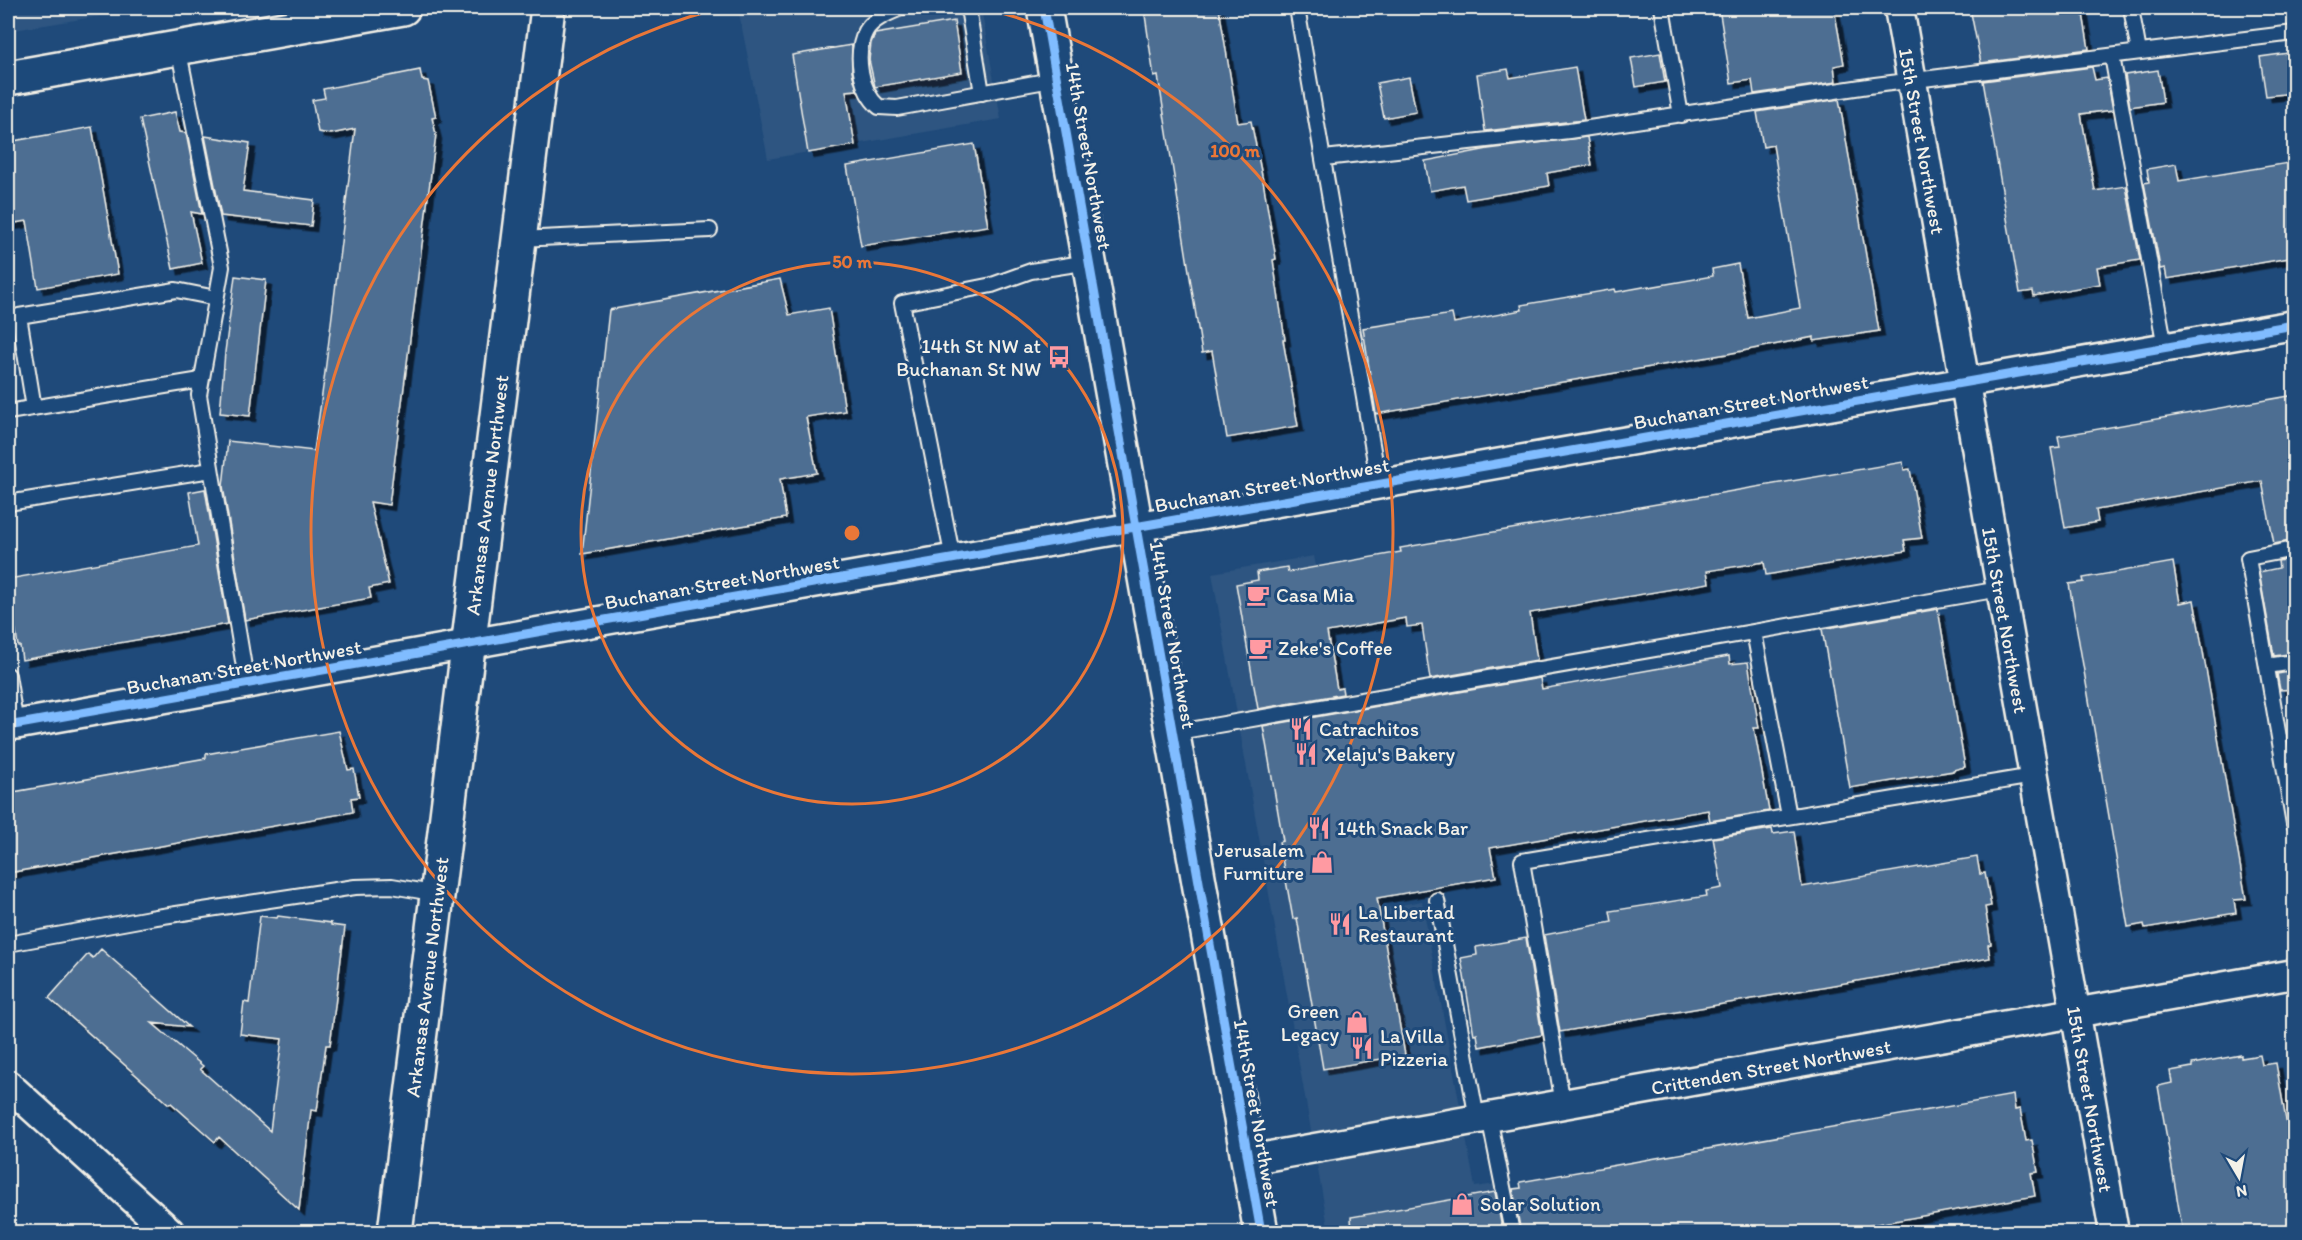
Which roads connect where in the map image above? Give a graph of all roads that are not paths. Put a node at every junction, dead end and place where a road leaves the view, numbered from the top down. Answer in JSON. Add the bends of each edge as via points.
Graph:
{"nodes":[{"id":1,"x":403,"y":8,"type":"edge"},
{"id":2,"x":548,"y":8,"type":"edge"},
{"id":3,"x":901,"y":8,"type":"edge"},
{"id":4,"x":968,"y":8,"type":"edge"},
{"id":5,"x":1044,"y":8,"type":"edge"},
{"id":6,"x":1297,"y":8,"type":"edge"},
{"id":7,"x":1662,"y":8,"type":"edge"},
{"id":8,"x":1899,"y":8,"type":"edge"},
{"id":9,"x":2131,"y":8,"type":"edge"},
{"id":10,"x":2295,"y":33,"type":"edge"},
{"id":11,"x":178,"y":47,"type":"junction"},
{"id":12,"x":2139,"y":52,"type":"junction"},
{"id":13,"x":2112,"y":56,"type":"junction"},
{"id":14,"x":8,"y":78,"type":"edge"},
{"id":15,"x":1057,"y":80,"type":"junction"},
{"id":16,"x":1912,"y":81,"type":"junction"},
{"id":17,"x":982,"y":93,"type":"junction"},
{"id":18,"x":1681,"y":115,"type":"junction"},
{"id":19,"x":1324,"y":158,"type":"junction"},
{"id":20,"x":710,"y":230,"type":"dead end"},
{"id":21,"x":519,"y":239,"type":"junction"},
{"id":22,"x":1089,"y":262,"type":"junction"},
{"id":23,"x":216,"y":298,"type":"junction"},
{"id":24,"x":2295,"y":325,"type":"edge"},
{"id":25,"x":2165,"y":347,"type":"junction"},
{"id":26,"x":201,"y":381,"type":"junction"},
{"id":27,"x":1964,"y":383,"type":"junction"},
{"id":28,"x":34,"y":408,"type":"junction"},
{"id":29,"x":8,"y":412,"type":"edge"},
{"id":30,"x":211,"y":470,"type":"junction"},
{"id":31,"x":1379,"y":485,"type":"junction"},
{"id":32,"x":8,"y":504,"type":"edge"},
{"id":33,"x":1136,"y":527,"type":"junction"},
{"id":34,"x":2295,"y":549,"type":"edge"},
{"id":35,"x":953,"y":559,"type":"junction"},
{"id":36,"x":2000,"y":589,"type":"junction"},
{"id":37,"x":1754,"y":632,"type":"junction"},
{"id":38,"x":469,"y":646,"type":"junction"},
{"id":39,"x":2295,"y":662,"type":"edge"},
{"id":40,"x":2267,"y":666,"type":"junction"},
{"id":41,"x":8,"y":675,"type":"edge"},
{"id":42,"x":247,"y":685,"type":"junction"},
{"id":43,"x":12,"y":726,"type":"edge"},
{"id":44,"x":1172,"y":733,"type":"junction"},
{"id":45,"x":2032,"y":776,"type":"junction"},
{"id":46,"x":1789,"y":816,"type":"junction"},
{"id":47,"x":2295,"y":824,"type":"edge"},
{"id":48,"x":438,"y":894,"type":"junction"},
{"id":49,"x":1437,"y":900,"type":"dead end"},
{"id":50,"x":8,"y":944,"type":"edge"},
{"id":51,"x":2295,"y":974,"type":"edge"},
{"id":52,"x":2075,"y":1012,"type":"junction"},
{"id":53,"x":8,"y":1084,"type":"edge"},
{"id":54,"x":1563,"y":1104,"type":"junction"},
{"id":55,"x":1483,"y":1118,"type":"junction"},
{"id":56,"x":1248,"y":1160,"type":"junction"},
{"id":57,"x":170,"y":1233,"type":"edge"},
{"id":58,"x":395,"y":1233,"type":"edge"},
{"id":59,"x":1261,"y":1233,"type":"edge"},
{"id":60,"x":1512,"y":1233,"type":"edge"},
{"id":61,"x":2114,"y":1233,"type":"edge"}],
"edges":[{"from":1,"to":11,"type":"street"},
{"from":2,"to":21,"type":"street","name":"Arkansas Avenue Northwest"},
{"from":3,"to":17,"type":"lane","via":[[878,18],[866,31],[860,51],[862,77],[872,101],[879,107],[897,108]]},
{"from":4,"to":17,"type":"lane"},
{"from":5,"to":15,"type":"street","name":"14th Street Northwest"},
{"from":6,"to":19,"type":"lane"},
{"from":7,"to":18,"type":"lane"},
{"from":8,"to":16,"type":"street","name":"15th Street Northwest"},
{"from":9,"to":12,"type":"lane"},
{"from":10,"to":12,"type":"lane"},
{"from":11,"to":14,"type":"street"},
{"from":11,"to":23,"type":"lane","via":[[222,267]]},
{"from":12,"to":13,"type":"lane"},
{"from":13,"to":16,"type":"lane"},
{"from":13,"to":25,"type":"lane"},
{"from":15,"to":17,"type":"lane"},
{"from":15,"to":22,"type":"street","name":"14th Street Northwest"},
{"from":16,"to":18,"type":"lane"},
{"from":16,"to":27,"type":"street","name":"15th Street Northwest"},
{"from":18,"to":19,"type":"lane"},
{"from":19,"to":31,"type":"lane"},
{"from":20,"to":21,"type":"lane"},
{"from":21,"to":38,"type":"street","name":"Arkansas Avenue Northwest"},
{"from":22,"to":33,"type":"street","name":"14th Street Northwest"},
{"from":22,"to":35,"type":"lane","via":[[1031,271],[992,285],[902,303]]},
{"from":23,"to":26,"type":"lane"},
{"from":23,"to":28,"type":"lane","via":[[176,290],[19,316]]},
{"from":24,"to":25,"type":"street","name":"Buchanan Street Northwest"},
{"from":25,"to":27,"type":"street","name":"Buchanan Street Northwest"},
{"from":26,"to":28,"type":"lane"},
{"from":26,"to":30,"type":"lane","via":[[199,395]]},
{"from":27,"to":31,"type":"street","name":"Buchanan Street Northwest"},
{"from":27,"to":36,"type":"street","name":"15th Street Northwest"},
{"from":28,"to":29,"type":"lane"},
{"from":30,"to":32,"type":"lane"},
{"from":30,"to":42,"type":"lane"},
{"from":31,"to":33,"type":"street","name":"Buchanan Street Northwest"},
{"from":33,"to":35,"type":"street","name":"Buchanan Street Northwest"},
{"from":33,"to":44,"type":"street","name":"14th Street Northwest"},
{"from":34,"to":40,"type":"lane","via":[[2248,558]]},
{"from":35,"to":38,"type":"street","name":"Buchanan Street Northwest"},
{"from":36,"to":37,"type":"lane"},
{"from":36,"to":45,"type":"street","name":"15th Street Northwest"},
{"from":37,"to":44,"type":"lane"},
{"from":37,"to":46,"type":"lane"},
{"from":38,"to":42,"type":"street","name":"Buchanan Street Northwest"},
{"from":38,"to":48,"type":"street","name":"Arkansas Avenue Northwest"},
{"from":39,"to":40,"type":"lane"},
{"from":40,"to":47,"type":"lane"},
{"from":41,"to":43,"type":"lane"},
{"from":42,"to":43,"type":"street","name":"Buchanan Street Northwest"},
{"from":44,"to":56,"type":"street","name":"14th Street Northwest"},
{"from":45,"to":46,"type":"lane"},
{"from":45,"to":52,"type":"street","name":"15th Street Northwest"},
{"from":46,"to":54,"type":"lane","via":[[1522,861]]},
{"from":48,"to":50,"type":"lane","via":[[392,886],[355,887]]},
{"from":48,"to":58,"type":"street","name":"Arkansas Avenue Northwest"},
{"from":49,"to":55,"type":"lane"},
{"from":51,"to":52,"type":"street","name":"Crittenden Street Northwest"},
{"from":52,"to":54,"type":"street","name":"Crittenden Street Northwest"},
{"from":52,"to":61,"type":"street","name":"15th Street Northwest"},
{"from":53,"to":57,"type":"street"},
{"from":54,"to":55,"type":"street","name":"Crittenden Street Northwest"},
{"from":55,"to":56,"type":"street","name":"Crittenden Street Northwest"},
{"from":55,"to":60,"type":"lane"},
{"from":56,"to":59,"type":"street","name":"14th Street Northwest"}]}
